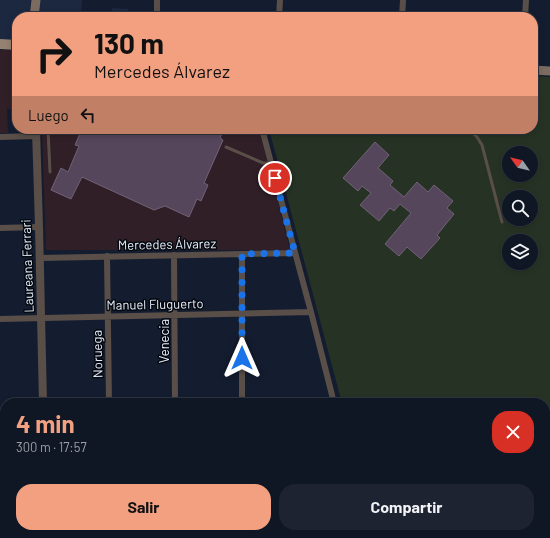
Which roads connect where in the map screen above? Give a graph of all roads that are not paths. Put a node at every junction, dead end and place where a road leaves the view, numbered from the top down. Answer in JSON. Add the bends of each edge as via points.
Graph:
{"nodes":[{"id":1,"x":36,"y":0,"type":"edge"},
{"id":2,"x":158,"y":0,"type":"edge"},
{"id":3,"x":280,"y":0,"type":"edge"},
{"id":4,"x":403,"y":0,"type":"edge"},
{"id":5,"x":526,"y":0,"type":"edge"},
{"id":6,"x":35,"y":12,"type":"edge"},
{"id":7,"x":157,"y":12,"type":"edge"},
{"id":8,"x":279,"y":12,"type":"edge"},
{"id":9,"x":402,"y":12,"type":"edge"},
{"id":10,"x":525,"y":12,"type":"edge"},
{"id":11,"x":0,"y":44,"type":"edge"},
{"id":12,"x":12,"y":45,"type":"edge"},
{"id":13,"x":538,"y":70,"type":"edge"},
{"id":14,"x":550,"y":71,"type":"edge"},
{"id":15,"x":22,"y":134,"type":"edge"},
{"id":16,"x":36,"y":134,"type":"edge"},
{"id":17,"x":48,"y":134,"type":"edge"},
{"id":18,"x":263,"y":134,"type":"edge"},
{"id":19,"x":474,"y":134,"type":"edge"},
{"id":20,"x":0,"y":137,"type":"edge"},
{"id":21,"x":226,"y":146,"type":"dead end"},
{"id":22,"x":271,"y":163,"type":"junction"},
{"id":23,"x":50,"y":172,"type":"dead end"},
{"id":24,"x":502,"y":222,"type":"dead end"},
{"id":25,"x":39,"y":227,"type":"junction"},
{"id":26,"x":0,"y":228,"type":"edge"},
{"id":27,"x":295,"y":253,"type":"junction"},
{"id":28,"x":242,"y":254,"type":"junction"},
{"id":29,"x":174,"y":255,"type":"junction"},
{"id":30,"x":107,"y":256,"type":"junction"},
{"id":31,"x":40,"y":258,"type":"junction"},
{"id":32,"x":311,"y":312,"type":"junction"},
{"id":33,"x":242,"y":314,"type":"junction"},
{"id":34,"x":175,"y":315,"type":"junction"},
{"id":35,"x":108,"y":316,"type":"junction"},
{"id":36,"x":41,"y":317,"type":"junction"},
{"id":37,"x":0,"y":319,"type":"edge"},
{"id":38,"x":43,"y":398,"type":"edge"},
{"id":39,"x":109,"y":398,"type":"edge"},
{"id":40,"x":175,"y":398,"type":"edge"},
{"id":41,"x":242,"y":398,"type":"edge"},
{"id":42,"x":333,"y":398,"type":"edge"}],
"edges":[{"from":1,"to":6,"type":"main road"},
{"from":2,"to":7,"type":"street"},
{"from":3,"to":8,"type":"street"},
{"from":4,"to":9,"type":"street"},
{"from":5,"to":10,"type":"street"},
{"from":11,"to":12,"type":"main road"},
{"from":13,"to":14,"type":"main road"},
{"from":15,"to":20,"type":"street"},
{"from":16,"to":25,"type":"street","name":"Laureana Ferrari"},
{"from":17,"to":23,"type":"lane"},
{"from":18,"to":22,"type":"street"},
{"from":19,"to":24,"type":"lane","via":[[482,145]]},
{"from":21,"to":22,"type":"lane","via":[[263,163]]},
{"from":22,"to":27,"type":"street"},
{"from":25,"to":26,"type":"street"},
{"from":25,"to":31,"type":"street","name":"Laureana Ferrari"},
{"from":27,"to":28,"type":"street","name":"Mercedes Álvarez"},
{"from":27,"to":32,"type":"street"},
{"from":28,"to":29,"type":"street","name":"Mercedes Álvarez"},
{"from":28,"to":33,"type":"street"},
{"from":29,"to":30,"type":"street","name":"Mercedes Álvarez"},
{"from":29,"to":34,"type":"street","name":"Venecia"},
{"from":30,"to":31,"type":"street","name":"Mercedes Álvarez"},
{"from":30,"to":35,"type":"street","name":"Noruega"},
{"from":31,"to":36,"type":"street","name":"Laureana Ferrari"},
{"from":32,"to":33,"type":"street","name":"Manuel Fluguerto"},
{"from":32,"to":42,"type":"street"},
{"from":33,"to":34,"type":"street","name":"Manuel Fluguerto"},
{"from":33,"to":41,"type":"street"},
{"from":34,"to":35,"type":"street","name":"Manuel Fluguerto"},
{"from":34,"to":40,"type":"street","name":"Venecia"},
{"from":35,"to":36,"type":"street","name":"Manuel Fluguerto"},
{"from":35,"to":39,"type":"street","name":"Noruega"},
{"from":36,"to":37,"type":"street","name":"Manuel Fluguerto"},
{"from":36,"to":38,"type":"street","name":"Laureana Ferrari"}]}
